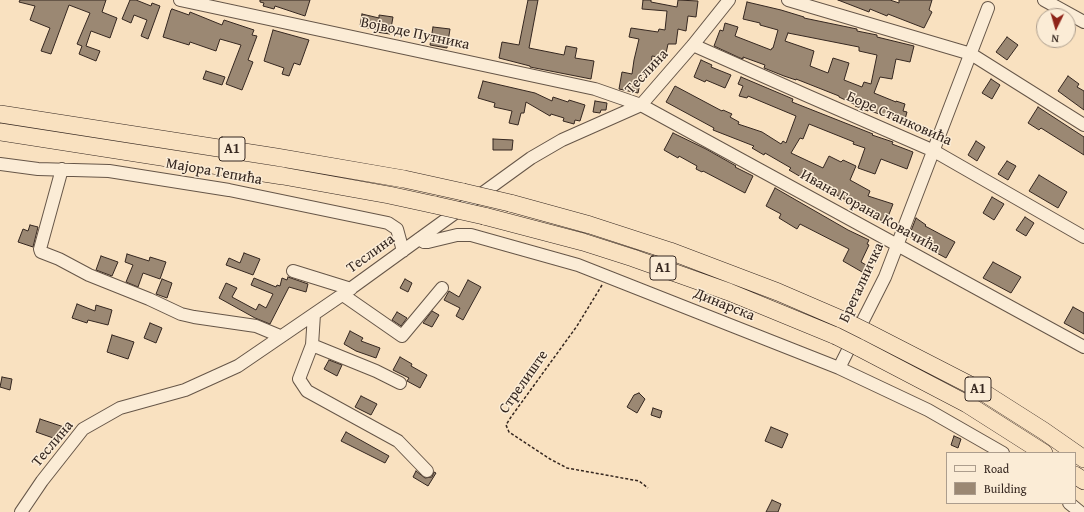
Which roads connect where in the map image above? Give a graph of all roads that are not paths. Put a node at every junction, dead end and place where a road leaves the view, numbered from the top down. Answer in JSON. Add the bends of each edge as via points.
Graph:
{"nodes":[{"id":1,"x":180,"y":0,"type":"edge"},
{"id":2,"x":729,"y":0,"type":"edge"},
{"id":3,"x":788,"y":0,"type":"edge"},
{"id":4,"x":1044,"y":0,"type":"edge"},
{"id":5,"x":988,"y":8,"type":"dead end"},
{"id":6,"x":1084,"y":22,"type":"edge"},
{"id":7,"x":694,"y":45,"type":"junction"},
{"id":8,"x":971,"y":54,"type":"junction"},
{"id":9,"x":641,"y":105,"type":"junction"},
{"id":10,"x":0,"y":114,"type":"edge"},
{"id":11,"x":1084,"y":125,"type":"edge"},
{"id":12,"x":0,"y":132,"type":"edge"},
{"id":13,"x":934,"y":150,"type":"junction"},
{"id":14,"x":0,"y":164,"type":"edge"},
{"id":15,"x":62,"y":169,"type":"junction"},
{"id":16,"x":1084,"y":236,"type":"edge"},
{"id":17,"x":418,"y":239,"type":"junction"},
{"id":18,"x":897,"y":244,"type":"junction"},
{"id":19,"x":403,"y":251,"type":"junction"},
{"id":20,"x":293,"y":271,"type":"dead end"},
{"id":21,"x":442,"y":288,"type":"dead end"},
{"id":22,"x":347,"y":292,"type":"junction"},
{"id":23,"x":314,"y":314,"type":"junction"},
{"id":24,"x":280,"y":336,"type":"junction"},
{"id":25,"x":312,"y":345,"type":"junction"},
{"id":26,"x":1084,"y":347,"type":"edge"},
{"id":27,"x":839,"y":368,"type":"junction"},
{"id":28,"x":400,"y":383,"type":"dead end"},
{"id":29,"x":1001,"y":452,"type":"edge"},
{"id":30,"x":1042,"y":452,"type":"edge"},
{"id":31,"x":1075,"y":452,"type":"edge"},
{"id":32,"x":427,"y":471,"type":"dead end"},
{"id":33,"x":1070,"y":504,"type":"edge"},
{"id":34,"x":21,"y":512,"type":"edge"},
{"id":35,"x":1080,"y":512,"type":"edge"}],
"edges":[{"from":1,"to":9,"type":"street","name":"Војводе Путника","via":[[595,89]]},
{"from":2,"to":7,"type":"street","name":"Теслина"},
{"from":3,"to":8,"type":"street"},
{"from":4,"to":6,"type":"street"},
{"from":5,"to":8,"type":"street","name":"Брегалничка"},
{"from":7,"to":9,"type":"street","name":"Теслина"},
{"from":7,"to":13,"type":"street","name":"Боре Станковића"},
{"from":8,"to":11,"type":"street"},
{"from":8,"to":13,"type":"street","name":"Брегалничка"},
{"from":9,"to":17,"type":"street","name":"Теслина","via":[[541,152]]},
{"from":9,"to":18,"type":"street","name":"Ивана Горана Ковачића"},
{"from":10,"to":31,"type":"highway","number":"A1","bridge":true,"via":[[404,179],[510,203],[590,225],[670,251],[843,320],[978,389]]},
{"from":12,"to":30,"type":"highway","number":"A1","bridge":true,"via":[[389,195],[576,240],[729,292],[836,336],[967,404]]},
{"from":13,"to":16,"type":"street","name":"Боре Станковића"},
{"from":13,"to":18,"type":"street","name":"Брегалничка"},
{"from":14,"to":15,"type":"street","name":"Мајора Тепића"},
{"from":15,"to":19,"type":"street","name":"Мајора Тепића","via":[[109,171],[229,190],[388,223],[397,229]]},
{"from":15,"to":24,"type":"street","via":[[41,252],[181,314],[256,326]]},
{"from":17,"to":19,"type":"street","name":"Теслина"},
{"from":17,"to":27,"type":"street","name":"Динарска","via":[[428,242],[457,235],[471,235],[578,265]]},
{"from":18,"to":26,"type":"street","name":"Ивана Горана Ковачића"},
{"from":18,"to":27,"type":"street","name":"Брегалничка","via":[[885,277]]},
{"from":19,"to":22,"type":"street","name":"Теслина"},
{"from":20,"to":22,"type":"street"},
{"from":21,"to":22,"type":"street","via":[[402,336]]},
{"from":22,"to":23,"type":"street","name":"Теслина"},
{"from":23,"to":24,"type":"street","name":"Теслина"},
{"from":23,"to":25,"type":"street"},
{"from":24,"to":34,"type":"street","name":"Теслина","via":[[238,366],[185,390],[120,408],[83,430]]},
{"from":25,"to":28,"type":"street"},
{"from":25,"to":32,"type":"street","via":[[299,379],[307,391],[398,441]]},
{"from":27,"to":29,"type":"street","name":"Динарска","via":[[928,410]]},
{"from":33,"to":35,"type":"street"}]}
